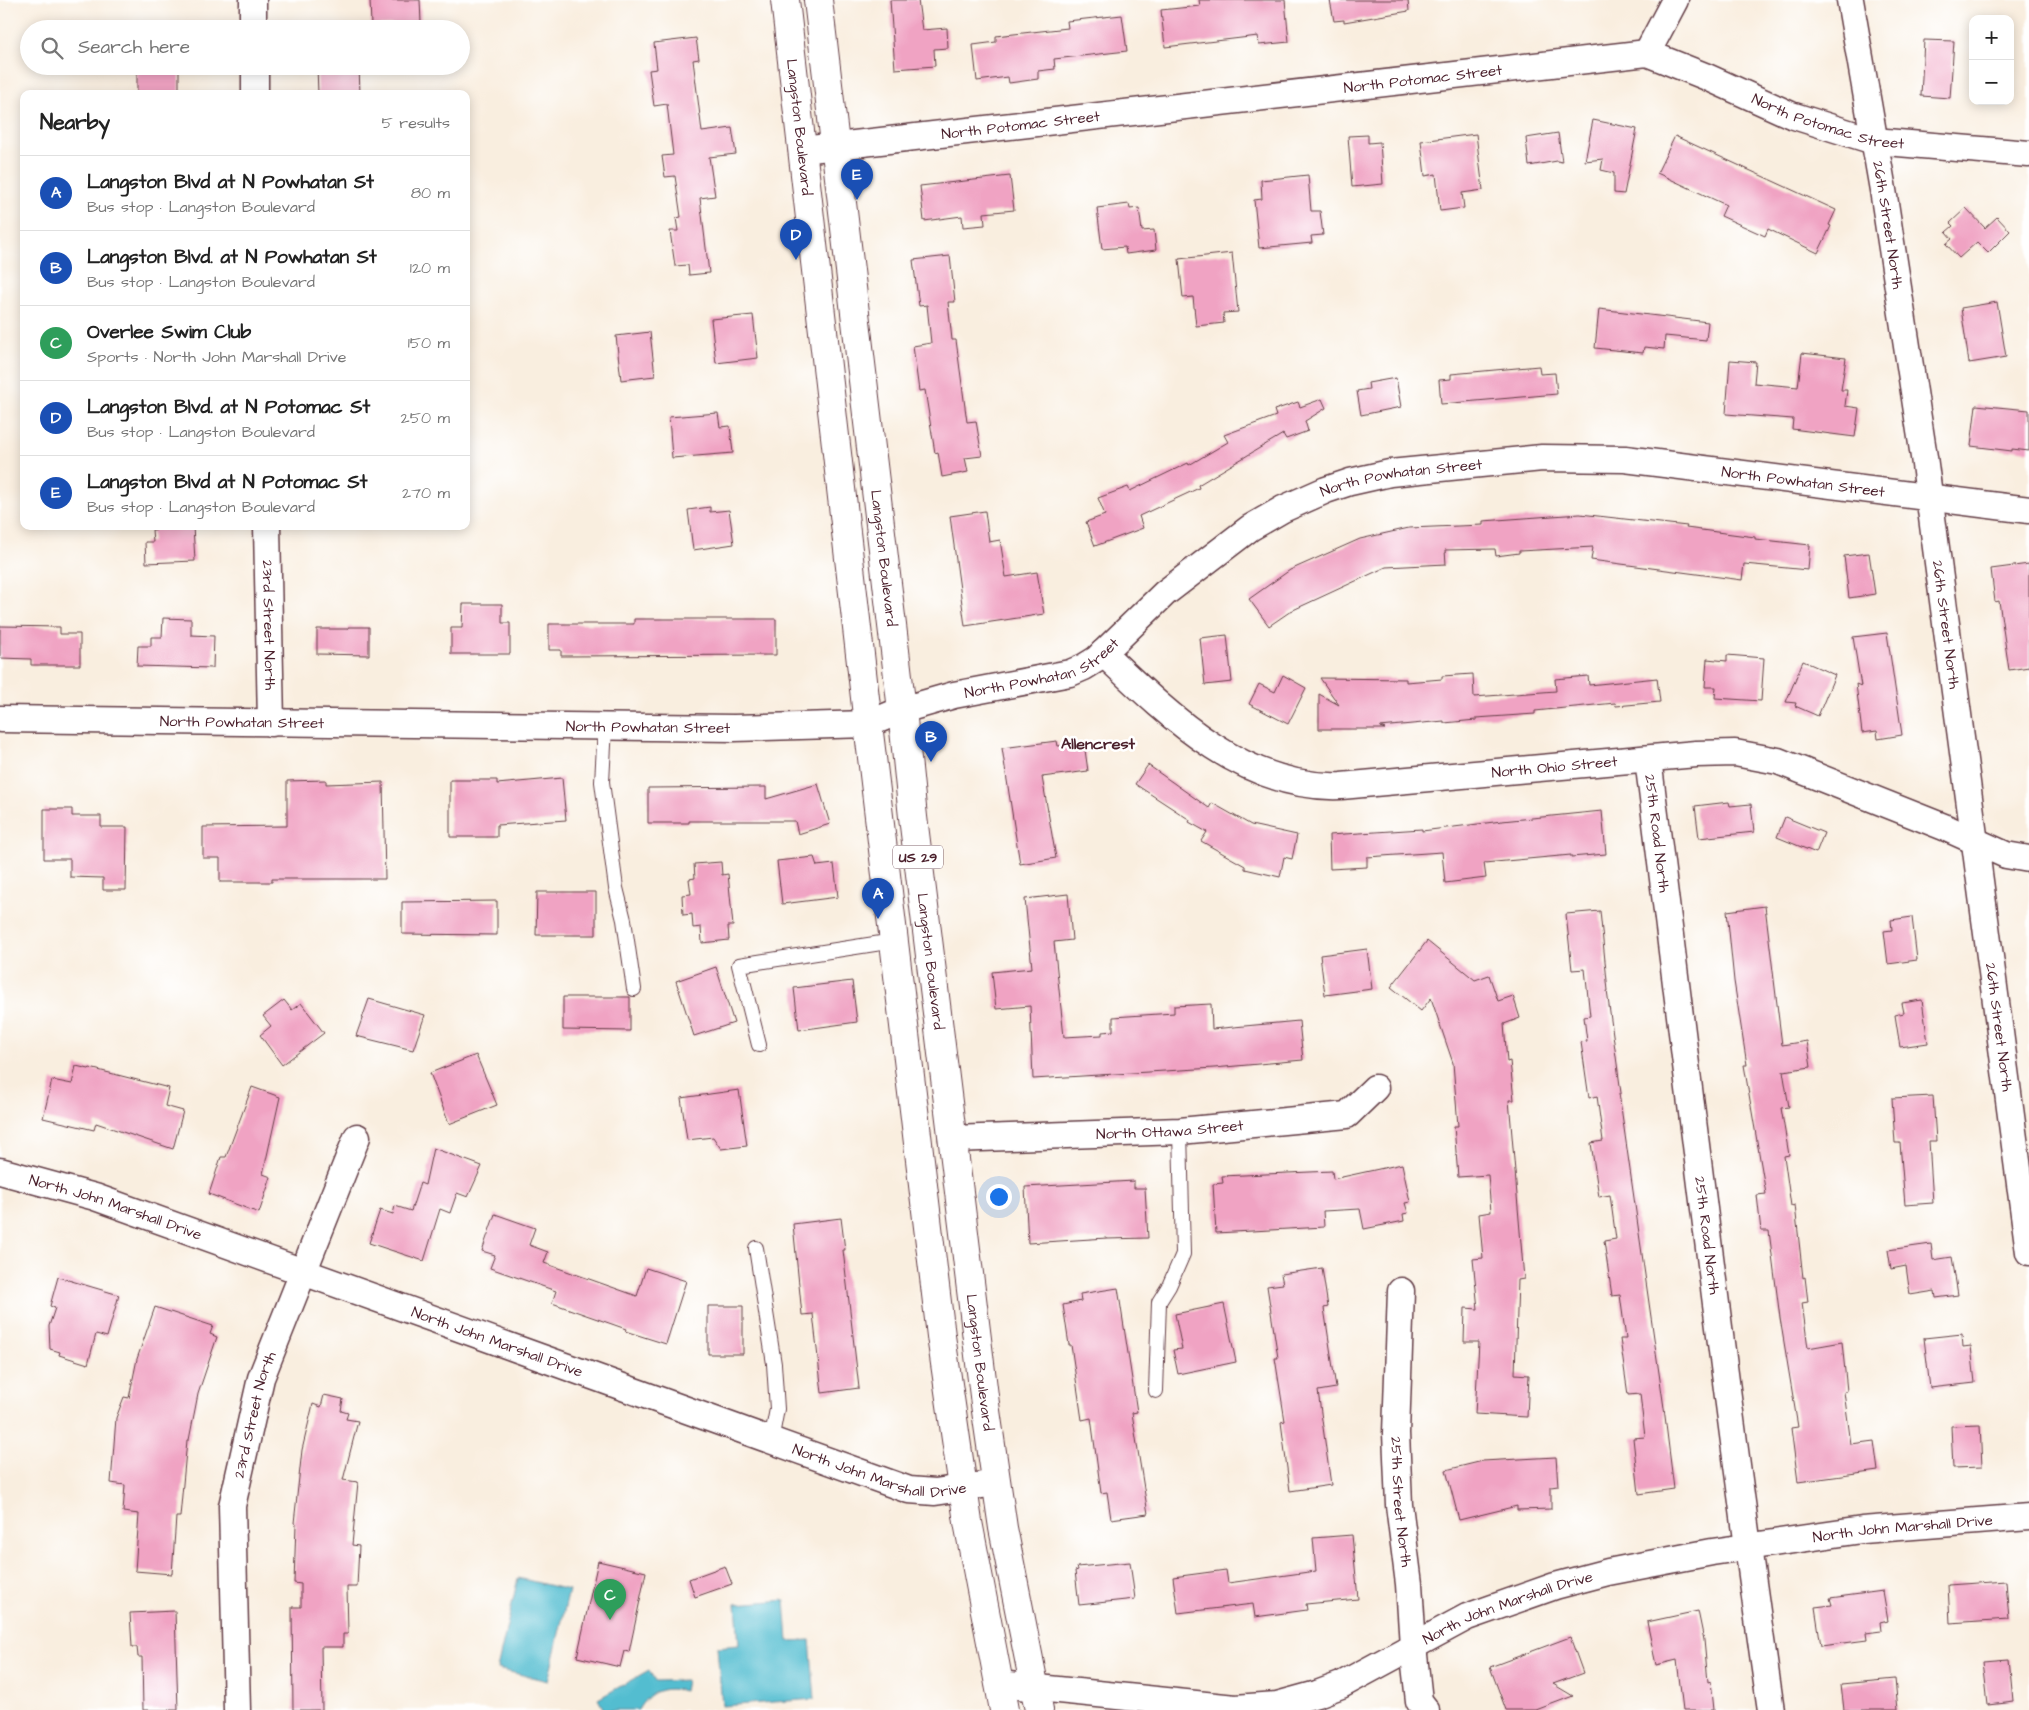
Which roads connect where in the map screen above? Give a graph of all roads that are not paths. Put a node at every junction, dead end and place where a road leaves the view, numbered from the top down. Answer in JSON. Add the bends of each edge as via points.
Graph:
{"nodes":[{"id":1,"x":252,"y":0,"type":"edge"},
{"id":2,"x":784,"y":0,"type":"edge"},
{"id":3,"x":818,"y":0,"type":"edge"},
{"id":4,"x":1675,"y":0,"type":"edge"},
{"id":5,"x":1850,"y":0,"type":"edge"},
{"id":6,"x":253,"y":20,"type":"edge"},
{"id":7,"x":1647,"y":53,"type":"junction"},
{"id":8,"x":254,"y":75,"type":"edge"},
{"id":9,"x":255,"y":90,"type":"edge"},
{"id":10,"x":1874,"y":141,"type":"junction"},
{"id":11,"x":836,"y":146,"type":"junction"},
{"id":12,"x":802,"y":150,"type":"junction"},
{"id":13,"x":2029,"y":154,"type":"edge"},
{"id":14,"x":1930,"y":496,"type":"junction"},
{"id":15,"x":2029,"y":510,"type":"edge"},
{"id":16,"x":267,"y":530,"type":"edge"},
{"id":17,"x":1103,"y":654,"type":"junction"},
{"id":18,"x":902,"y":710,"type":"junction"},
{"id":19,"x":0,"y":718,"type":"edge"},
{"id":20,"x":271,"y":723,"type":"junction"},
{"id":21,"x":868,"y":724,"type":"junction"},
{"id":22,"x":604,"y":727,"type":"junction"},
{"id":23,"x":1648,"y":759,"type":"junction"},
{"id":24,"x":1974,"y":840,"type":"junction"},
{"id":25,"x":2029,"y":859,"type":"edge"},
{"id":26,"x":894,"y":941,"type":"junction"},
{"id":27,"x":634,"y":989,"type":"dead end"},
{"id":28,"x":759,"y":1045,"type":"dead end"},
{"id":29,"x":1375,"y":1088,"type":"dead end"},
{"id":30,"x":1180,"y":1131,"type":"junction"},
{"id":31,"x":357,"y":1137,"type":"dead end"},
{"id":32,"x":952,"y":1139,"type":"junction"},
{"id":33,"x":0,"y":1171,"type":"edge"},
{"id":34,"x":756,"y":1248,"type":"dead end"},
{"id":35,"x":2029,"y":1252,"type":"edge"},
{"id":36,"x":302,"y":1273,"type":"junction"},
{"id":37,"x":1401,"y":1291,"type":"dead end"},
{"id":38,"x":1156,"y":1391,"type":"dead end"},
{"id":39,"x":771,"y":1441,"type":"junction"},
{"id":40,"x":996,"y":1483,"type":"junction"},
{"id":41,"x":963,"y":1488,"type":"junction"},
{"id":42,"x":2029,"y":1517,"type":"edge"},
{"id":43,"x":1748,"y":1546,"type":"junction"},
{"id":44,"x":1413,"y":1646,"type":"junction"},
{"id":45,"x":999,"y":1684,"type":"junction"},
{"id":46,"x":1037,"y":1699,"type":"edge"},
{"id":47,"x":237,"y":1710,"type":"edge"},
{"id":48,"x":1004,"y":1710,"type":"edge"},
{"id":49,"x":1426,"y":1710,"type":"edge"},
{"id":50,"x":1771,"y":1710,"type":"edge"}],
"edges":[{"from":1,"to":6,"type":"street"},
{"from":2,"to":12,"type":"main road","name":"Langston Boulevard","number":"US 29"},
{"from":3,"to":11,"type":"main road","name":"Langston Boulevard","number":"US 29"},
{"from":4,"to":7,"type":"street"},
{"from":5,"to":10,"type":"street","name":"26th Street North"},
{"from":7,"to":10,"type":"street","name":"North Potomac Street","via":[[1708,76],[1791,115]]},
{"from":7,"to":11,"type":"street","name":"North Potomac Street"},
{"from":8,"to":9,"type":"street"},
{"from":10,"to":13,"type":"street","name":"North Potomac Street"},
{"from":10,"to":14,"type":"street","name":"26th Street North"},
{"from":11,"to":12,"type":"street","name":"North Potomac Street"},
{"from":11,"to":18,"type":"main road","name":"Langston Boulevard","number":"US 29"},
{"from":12,"to":21,"type":"main road","name":"Langston Boulevard","number":"US 29"},
{"from":14,"to":15,"type":"street","name":"North Powhatan Street"},
{"from":14,"to":17,"type":"street","name":"North Powhatan Street","via":[[1600,458],[1542,458],[1390,473],[1326,490],[1250,528],[1165,593]]},
{"from":14,"to":24,"type":"street","name":"26th Street North"},
{"from":16,"to":20,"type":"street","name":"23rd Street North"},
{"from":17,"to":18,"type":"street","name":"North Powhatan Street","via":[[1084,668],[1070,673],[954,695]]},
{"from":17,"to":23,"type":"street","name":"North Ohio Street","via":[[1160,708],[1216,748],[1257,770],[1308,784],[1352,785]]},
{"from":18,"to":21,"type":"street","name":"North Powhatan Street"},
{"from":18,"to":32,"type":"main road","name":"Langston Boulevard","number":"US 29"},
{"from":19,"to":20,"type":"street","name":"North Powhatan Street"},
{"from":20,"to":22,"type":"street","name":"North Powhatan Street"},
{"from":21,"to":22,"type":"street","name":"North Powhatan Street"},
{"from":21,"to":26,"type":"main road","name":"Langston Boulevard","number":"US 29"},
{"from":22,"to":27,"type":"lane","via":[[602,782],[613,872]]},
{"from":23,"to":24,"type":"street","name":"North Ohio Street","via":[[1723,752],[1771,759]]},
{"from":23,"to":43,"type":"street","name":"25th Road North"},
{"from":24,"to":25,"type":"street","name":"North Ohio Street","via":[[2006,855]]},
{"from":24,"to":35,"type":"street","name":"26th Street North"},
{"from":26,"to":28,"type":"lane","via":[[739,965]]},
{"from":26,"to":41,"type":"main road","name":"Langston Boulevard","number":"US 29","via":[[941,1336]]},
{"from":29,"to":30,"type":"street","name":"North Ottawa Street","via":[[1347,1114]]},
{"from":30,"to":32,"type":"street","name":"North Ottawa Street"},
{"from":30,"to":38,"type":"lane","via":[[1183,1254],[1159,1302]]},
{"from":31,"to":36,"type":"street","name":"23rd Street North"},
{"from":32,"to":40,"type":"main road","name":"Langston Boulevard","number":"US 29"},
{"from":33,"to":36,"type":"street","name":"North John Marshall Drive","via":[[95,1197]]},
{"from":34,"to":39,"type":"lane","via":[[777,1409]]},
{"from":36,"to":39,"type":"street","name":"North John Marshall Drive"},
{"from":36,"to":47,"type":"street","name":"23rd Street North","via":[[261,1378],[232,1506]]},
{"from":37,"to":44,"type":"street","name":"25th Street North","via":[[1396,1433],[1399,1505]]},
{"from":39,"to":41,"type":"street","name":"North John Marshall Drive","via":[[909,1490],[936,1492]]},
{"from":40,"to":41,"type":"street","name":"North John Marshall Drive"},
{"from":40,"to":46,"type":"main road","name":"Langston Boulevard","number":"US 29"},
{"from":41,"to":45,"type":"main road","name":"Langston Boulevard","number":"US 29"},
{"from":42,"to":43,"type":"street","name":"North John Marshall Drive","via":[[1871,1529]]},
{"from":43,"to":44,"type":"street","name":"North John Marshall Drive","via":[[1608,1572],[1555,1586],[1467,1617]]},
{"from":43,"to":50,"type":"street","name":"25th Road North"},
{"from":44,"to":46,"type":"street","name":"North John Marshall Drive","via":[[1341,1685],[1277,1705],[1235,1708]]},
{"from":44,"to":49,"type":"street","name":"25th Street North","via":[[1419,1702]]},
{"from":45,"to":46,"type":"street","name":"North John Marshall Drive"},
{"from":45,"to":48,"type":"main road","name":"Langston Boulevard","number":"US 29"}]}
